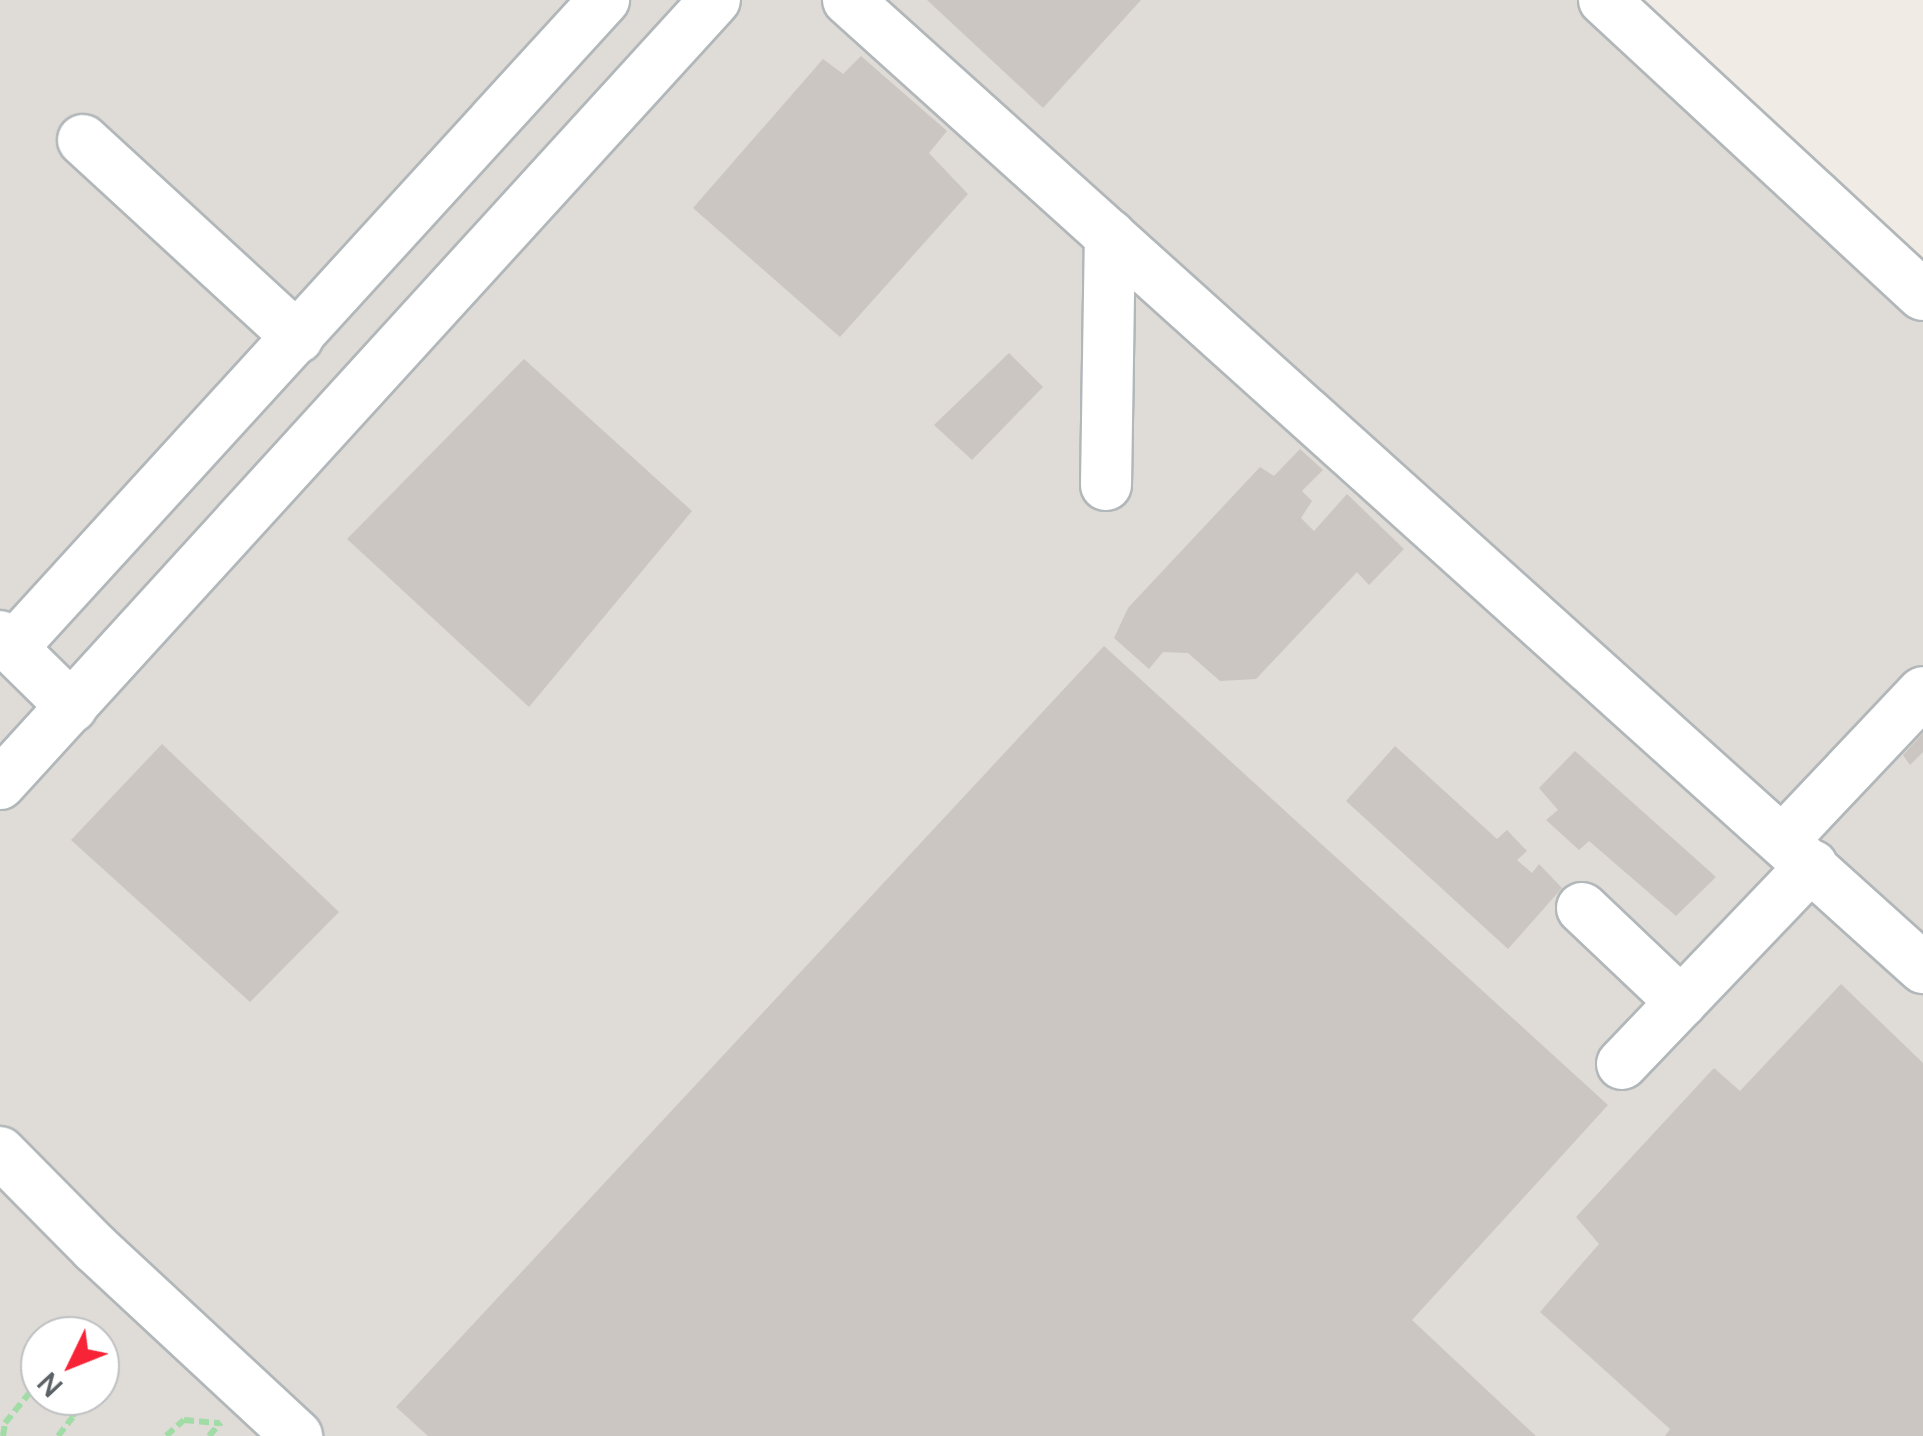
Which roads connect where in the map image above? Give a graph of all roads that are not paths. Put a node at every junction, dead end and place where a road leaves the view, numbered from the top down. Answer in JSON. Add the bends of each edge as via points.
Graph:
{"nodes":[{"id":1,"x":604,"y":0,"type":"edge"},
{"id":2,"x":715,"y":0,"type":"edge"},
{"id":3,"x":848,"y":0,"type":"edge"},
{"id":4,"x":1604,"y":0,"type":"edge"},
{"id":5,"x":83,"y":140,"type":"dead end"},
{"id":6,"x":1110,"y":235,"type":"junction"},
{"id":7,"x":1923,"y":295,"type":"edge"},
{"id":8,"x":298,"y":338,"type":"junction"},
{"id":9,"x":1106,"y":485,"type":"dead end"},
{"id":10,"x":6,"y":642,"type":"edge"},
{"id":11,"x":1923,"y":692,"type":"edge"},
{"id":12,"x":72,"y":706,"type":"junction"},
{"id":13,"x":0,"y":784,"type":"edge"},
{"id":14,"x":1798,"y":852,"type":"junction"},
{"id":15,"x":1582,"y":908,"type":"dead end"},
{"id":16,"x":1923,"y":968,"type":"edge"},
{"id":17,"x":1681,"y":1002,"type":"junction"},
{"id":18,"x":1622,"y":1064,"type":"dead end"},
{"id":19,"x":0,"y":1152,"type":"edge"},
{"id":20,"x":297,"y":1436,"type":"edge"}],
"edges":[{"from":1,"to":8,"type":"lane"},
{"from":2,"to":12,"type":"lane"},
{"from":3,"to":6,"type":"lane"},
{"from":4,"to":7,"type":"lane"},
{"from":5,"to":8,"type":"lane"},
{"from":6,"to":9,"type":"lane"},
{"from":6,"to":14,"type":"lane"},
{"from":8,"to":10,"type":"lane"},
{"from":10,"to":12,"type":"lane"},
{"from":11,"to":14,"type":"lane"},
{"from":12,"to":13,"type":"lane"},
{"from":14,"to":16,"type":"lane"},
{"from":14,"to":17,"type":"lane"},
{"from":15,"to":17,"type":"lane"},
{"from":17,"to":18,"type":"lane"},
{"from":19,"to":20,"type":"lane"}]}
